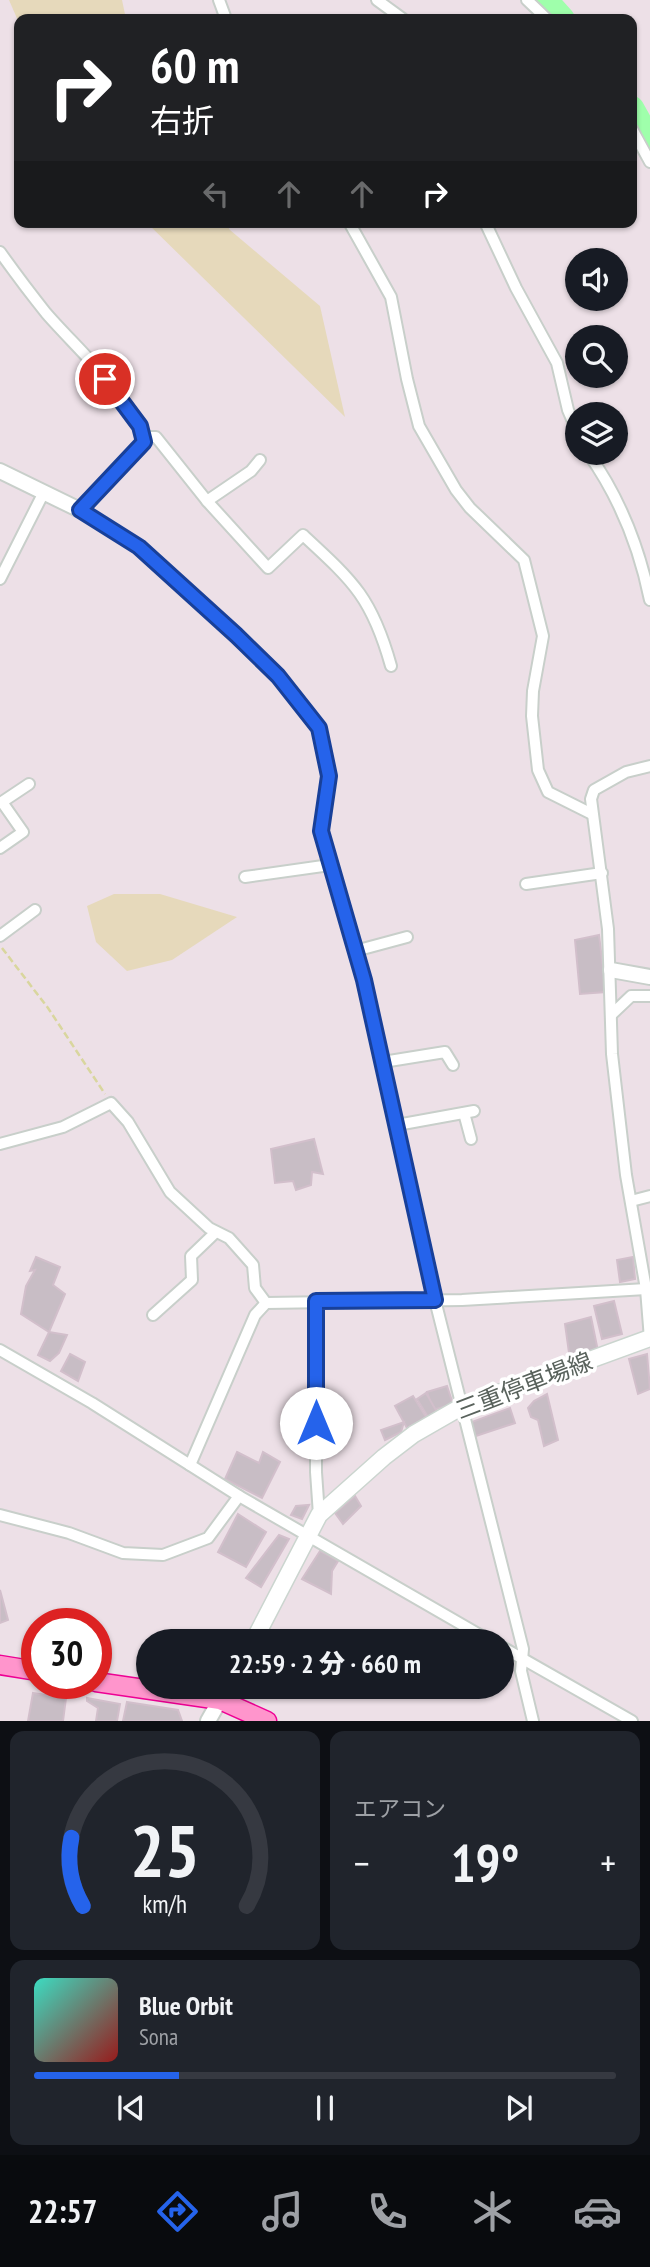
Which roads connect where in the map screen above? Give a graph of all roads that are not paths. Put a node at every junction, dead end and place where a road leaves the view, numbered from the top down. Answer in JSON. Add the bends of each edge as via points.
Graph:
{"nodes":[{"id":1,"x":377,"y":0,"type":"edge"},
{"id":2,"x":527,"y":0,"type":"edge"},
{"id":3,"x":396,"y":14,"type":"edge"},
{"id":4,"x":542,"y":14,"type":"edge"},
{"id":5,"x":637,"y":138,"type":"edge"},
{"id":6,"x":650,"y":162,"type":"edge"},
{"id":7,"x":352,"y":228,"type":"edge"},
{"id":8,"x":488,"y":228,"type":"edge"},
{"id":9,"x":0,"y":252,"type":"edge"},
{"id":10,"x":566,"y":402,"type":"edge"},
{"id":11,"x":143,"y":437,"type":"junction"},
{"id":12,"x":260,"y":460,"type":"dead end"},
{"id":13,"x":596,"y":465,"type":"edge"},
{"id":14,"x":0,"y":471,"type":"edge"},
{"id":15,"x":44,"y":492,"type":"junction"},
{"id":16,"x":207,"y":500,"type":"junction"},
{"id":17,"x":80,"y":510,"type":"junction"},
{"id":18,"x":0,"y":579,"type":"edge"},
{"id":19,"x":650,"y":600,"type":"edge"},
{"id":20,"x":391,"y":666,"type":"dead end"},
{"id":21,"x":650,"y":766,"type":"edge"},
{"id":22,"x":29,"y":784,"type":"dead end"},
{"id":23,"x":592,"y":814,"type":"junction"},
{"id":24,"x":0,"y":848,"type":"edge"},
{"id":25,"x":330,"y":865,"type":"junction"},
{"id":26,"x":601,"y":873,"type":"junction"},
{"id":27,"x":245,"y":877,"type":"dead end"},
{"id":28,"x":526,"y":884,"type":"dead end"},
{"id":29,"x":35,"y":910,"type":"dead end"},
{"id":30,"x":0,"y":936,"type":"edge"},
{"id":31,"x":407,"y":937,"type":"dead end"},
{"id":32,"x":355,"y":951,"type":"junction"},
{"id":33,"x":611,"y":970,"type":"junction"},
{"id":34,"x":650,"y":977,"type":"edge"},
{"id":35,"x":650,"y":996,"type":"edge"},
{"id":36,"x":611,"y":1015,"type":"junction"},
{"id":37,"x":383,"y":1062,"type":"junction"},
{"id":38,"x":453,"y":1065,"type":"dead end"},
{"id":39,"x":397,"y":1125,"type":"junction"},
{"id":40,"x":471,"y":1139,"type":"dead end"},
{"id":41,"x":0,"y":1144,"type":"edge"},
{"id":42,"x":650,"y":1196,"type":"edge"},
{"id":43,"x":631,"y":1202,"type":"junction"},
{"id":44,"x":216,"y":1232,"type":"junction"},
{"id":45,"x":646,"y":1289,"type":"junction"},
{"id":46,"x":435,"y":1300,"type":"junction"},
{"id":47,"x":316,"y":1301,"type":"junction"},
{"id":48,"x":266,"y":1303,"type":"junction"},
{"id":49,"x":153,"y":1315,"type":"dead end"},
{"id":50,"x":650,"y":1338,"type":"edge"},
{"id":51,"x":0,"y":1350,"type":"edge"},
{"id":52,"x":461,"y":1407,"type":"junction"},
{"id":53,"x":190,"y":1465,"type":"junction"},
{"id":54,"x":239,"y":1496,"type":"junction"},
{"id":55,"x":0,"y":1514,"type":"edge"},
{"id":56,"x":320,"y":1515,"type":"junction"},
{"id":57,"x":309,"y":1535,"type":"junction"},
{"id":58,"x":260,"y":1629,"type":"edge"},
{"id":59,"x":470,"y":1629,"type":"edge"},
{"id":60,"x":514,"y":1654,"type":"edge"},
{"id":61,"x":521,"y":1658,"type":"junction"},
{"id":62,"x":0,"y":1665,"type":"edge"},
{"id":63,"x":21,"y":1668,"type":"edge"},
{"id":64,"x":112,"y":1683,"type":"edge"},
{"id":65,"x":136,"y":1685,"type":"edge"},
{"id":66,"x":220,"y":1699,"type":"edge"},
{"id":67,"x":232,"y":1699,"type":"edge"},
{"id":68,"x":208,"y":1721,"type":"edge"},
{"id":69,"x":267,"y":1721,"type":"edge"},
{"id":70,"x":534,"y":1721,"type":"edge"},
{"id":71,"x":632,"y":1721,"type":"edge"}],
"edges":[{"from":1,"to":3,"type":"street"},
{"from":2,"to":4,"type":"street"},
{"from":5,"to":6,"type":"street"},
{"from":7,"to":23,"type":"street","via":[[391,297],[419,426],[470,508],[524,560],[543,636],[532,716],[538,770],[548,792]]},
{"from":8,"to":10,"type":"street","via":[[557,363]]},
{"from":9,"to":11,"type":"street","via":[[105,379],[140,426]]},
{"from":11,"to":16,"type":"street","via":[[156,437]]},
{"from":11,"to":17,"type":"street","via":[[144,442]]},
{"from":12,"to":16,"type":"street"},
{"from":13,"to":19,"type":"street","via":[[619,501],[642,560]]},
{"from":14,"to":15,"type":"street"},
{"from":15,"to":17,"type":"street"},
{"from":15,"to":18,"type":"street"},
{"from":16,"to":20,"type":"street","via":[[268,568],[303,535],[350,578],[373,612]]},
{"from":17,"to":25,"type":"street","via":[[139,547],[236,635],[278,676],[319,728],[329,776],[321,831]]},
{"from":21,"to":23,"type":"street","via":[[626,772],[594,790]]},
{"from":22,"to":24,"type":"street","via":[[2,802],[23,832]]},
{"from":23,"to":26,"type":"street"},
{"from":25,"to":27,"type":"street"},
{"from":25,"to":32,"type":"street"},
{"from":26,"to":28,"type":"street"},
{"from":26,"to":33,"type":"street"},
{"from":29,"to":30,"type":"street"},
{"from":31,"to":32,"type":"street"},
{"from":32,"to":37,"type":"street"},
{"from":33,"to":34,"type":"street"},
{"from":33,"to":36,"type":"street"},
{"from":35,"to":36,"type":"street","via":[[631,996]]},
{"from":36,"to":43,"type":"street"},
{"from":37,"to":38,"type":"street","via":[[445,1052]]},
{"from":37,"to":39,"type":"street"},
{"from":39,"to":40,"type":"street","via":[[469,1112]]},
{"from":39,"to":46,"type":"street"},
{"from":41,"to":44,"type":"street","via":[[63,1127],[111,1103],[128,1122],[170,1192]]},
{"from":42,"to":43,"type":"street"},
{"from":43,"to":45,"type":"street"},
{"from":44,"to":48,"type":"street","via":[[229,1238],[253,1265],[256,1288]]},
{"from":44,"to":49,"type":"street","via":[[191,1256],[192,1280]]},
{"from":45,"to":46,"type":"street"},
{"from":45,"to":50,"type":"street"},
{"from":46,"to":47,"type":"street"},
{"from":46,"to":52,"type":"street"},
{"from":47,"to":48,"type":"street"},
{"from":47,"to":56,"type":"street"},
{"from":48,"to":53,"type":"street","via":[[255,1315]]},
{"from":50,"to":52,"type":"main road","name":"三重停車場線"},
{"from":51,"to":53,"type":"street"},
{"from":52,"to":56,"type":"main road","name":"三重停車場線","via":[[383,1457]]},
{"from":52,"to":61,"type":"street","via":[[523,1649]]},
{"from":53,"to":54,"type":"street"},
{"from":54,"to":55,"type":"street","via":[[208,1538],[163,1555],[123,1553]]},
{"from":54,"to":57,"type":"street"},
{"from":56,"to":57,"type":"main road","name":"三重停車場線"},
{"from":57,"to":58,"type":"main road","name":"三重停車場線"},
{"from":57,"to":59,"type":"street"},
{"from":60,"to":61,"type":"street"},
{"from":61,"to":70,"type":"street"},
{"from":61,"to":71,"type":"street"},
{"from":62,"to":63,"type":"highway"},
{"from":64,"to":65,"type":"highway"},
{"from":66,"to":68,"type":"street"},
{"from":67,"to":69,"type":"highway"}]}
